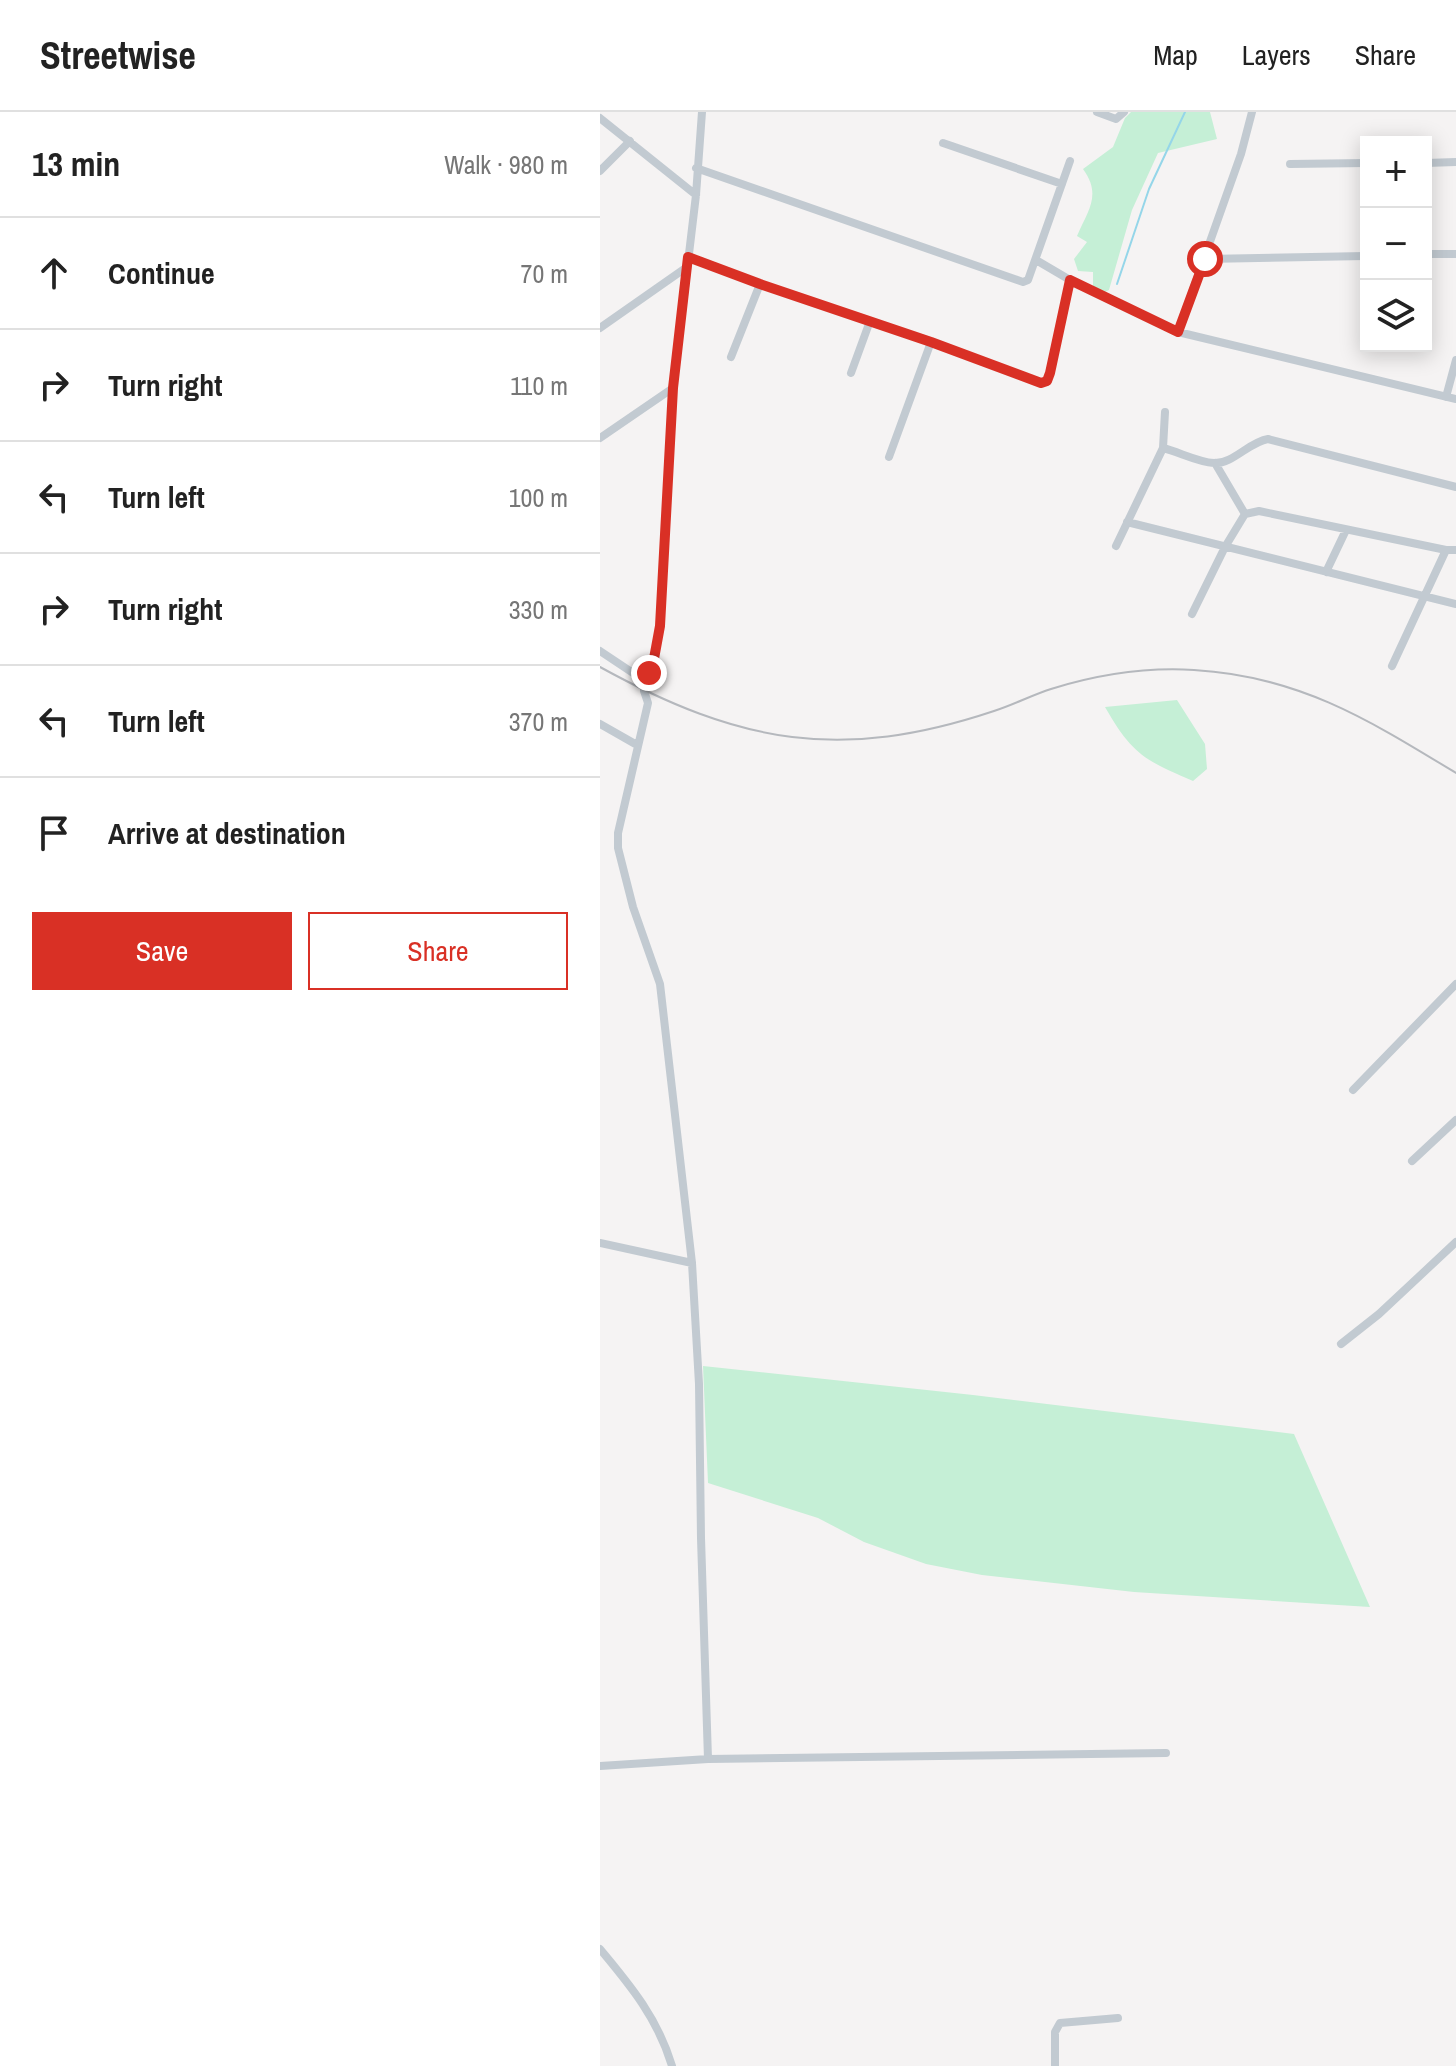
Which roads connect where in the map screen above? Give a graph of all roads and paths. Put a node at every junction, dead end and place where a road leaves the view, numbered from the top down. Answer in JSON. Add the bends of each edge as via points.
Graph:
{"nodes":[{"id":1,"x":702,"y":112,"type":"edge"},
{"id":2,"x":1097,"y":112,"type":"edge"},
{"id":3,"x":1124,"y":112,"type":"edge"},
{"id":4,"x":1252,"y":112,"type":"edge"},
{"id":5,"x":600,"y":118,"type":"edge"},
{"id":6,"x":630,"y":141,"type":"junction"},
{"id":7,"x":943,"y":143,"type":"dead end"},
{"id":8,"x":1070,"y":161,"type":"dead end"},
{"id":9,"x":1456,"y":162,"type":"edge"},
{"id":10,"x":1360,"y":163,"type":"edge"},
{"id":11,"x":1432,"y":163,"type":"edge"},
{"id":12,"x":1290,"y":164,"type":"dead end"},
{"id":13,"x":696,"y":168,"type":"junction"},
{"id":14,"x":600,"y":171,"type":"edge"},
{"id":15,"x":1062,"y":184,"type":"junction"},
{"id":16,"x":696,"y":195,"type":"junction"},
{"id":17,"x":1432,"y":254,"type":"edge"},
{"id":18,"x":1456,"y":254,"type":"edge"},
{"id":19,"x":1360,"y":256,"type":"edge"},
{"id":20,"x":688,"y":257,"type":"junction"},
{"id":21,"x":1205,"y":259,"type":"junction"},
{"id":22,"x":1036,"y":260,"type":"junction"},
{"id":23,"x":687,"y":267,"type":"junction"},
{"id":24,"x":1070,"y":280,"type":"junction"},
{"id":25,"x":760,"y":284,"type":"junction"},
{"id":26,"x":870,"y":321,"type":"junction"},
{"id":27,"x":600,"y":328,"type":"edge"},
{"id":28,"x":1178,"y":332,"type":"junction"},
{"id":29,"x":931,"y":342,"type":"junction"},
{"id":30,"x":731,"y":357,"type":"dead end"},
{"id":31,"x":1456,"y":360,"type":"edge"},
{"id":32,"x":851,"y":373,"type":"dead end"},
{"id":33,"x":673,"y":388,"type":"junction"},
{"id":34,"x":1446,"y":397,"type":"junction"},
{"id":35,"x":1456,"y":399,"type":"edge"},
{"id":36,"x":1165,"y":412,"type":"dead end"},
{"id":37,"x":600,"y":438,"type":"edge"},
{"id":38,"x":1163,"y":448,"type":"junction"},
{"id":39,"x":889,"y":457,"type":"dead end"},
{"id":40,"x":1215,"y":463,"type":"junction"},
{"id":41,"x":1456,"y":487,"type":"edge"},
{"id":42,"x":1245,"y":514,"type":"junction"},
{"id":43,"x":1127,"y":522,"type":"junction"},
{"id":44,"x":1346,"y":530,"type":"junction"},
{"id":45,"x":1116,"y":546,"type":"dead end"},
{"id":46,"x":1225,"y":547,"type":"junction"},
{"id":47,"x":1451,"y":550,"type":"edge"},
{"id":48,"x":1326,"y":572,"type":"junction"},
{"id":49,"x":1425,"y":596,"type":"junction"},
{"id":50,"x":1456,"y":604,"type":"edge"},
{"id":51,"x":1192,"y":614,"type":"dead end"},
{"id":52,"x":600,"y":651,"type":"edge"},
{"id":53,"x":1392,"y":666,"type":"dead end"},
{"id":54,"x":645,"y":681,"type":"junction"},
{"id":55,"x":600,"y":724,"type":"edge"},
{"id":56,"x":637,"y":745,"type":"junction"},
{"id":57,"x":1456,"y":984,"type":"edge"},
{"id":58,"x":1353,"y":1090,"type":"dead end"},
{"id":59,"x":1456,"y":1120,"type":"edge"},
{"id":60,"x":1412,"y":1161,"type":"dead end"},
{"id":61,"x":1456,"y":1242,"type":"edge"},
{"id":62,"x":600,"y":1243,"type":"edge"},
{"id":63,"x":692,"y":1263,"type":"junction"},
{"id":64,"x":1341,"y":1344,"type":"dead end"},
{"id":65,"x":1166,"y":1753,"type":"dead end"},
{"id":66,"x":708,"y":1759,"type":"junction"},
{"id":67,"x":600,"y":1766,"type":"edge"},
{"id":68,"x":600,"y":1949,"type":"edge"},
{"id":69,"x":1118,"y":2018,"type":"dead end"},
{"id":70,"x":672,"y":2066,"type":"edge"},
{"id":71,"x":1055,"y":2066,"type":"edge"}],
"edges":[{"from":1,"to":13,"type":"street"},
{"from":2,"to":3,"type":"street","via":[[1116,119]]},
{"from":4,"to":21,"type":"street"},
{"from":5,"to":6,"type":"street"},
{"from":6,"to":14,"type":"street"},
{"from":6,"to":16,"type":"street"},
{"from":7,"to":15,"type":"street"},
{"from":8,"to":15,"type":"street"},
{"from":9,"to":11,"type":"street"},
{"from":10,"to":12,"type":"street"},
{"from":13,"to":16,"type":"street"},
{"from":13,"to":22,"type":"street","via":[[1020,281],[1028,280]]},
{"from":15,"to":22,"type":"street"},
{"from":16,"to":20,"type":"street"},
{"from":17,"to":18,"type":"street"},
{"from":19,"to":21,"type":"street"},
{"from":20,"to":23,"type":"street"},
{"from":20,"to":25,"type":"street"},
{"from":21,"to":28,"type":"street"},
{"from":22,"to":24,"type":"street"},
{"from":23,"to":27,"type":"street"},
{"from":23,"to":33,"type":"street"},
{"from":24,"to":28,"type":"street"},
{"from":24,"to":29,"type":"street","via":[[1047,381],[1036,382]]},
{"from":25,"to":26,"type":"street"},
{"from":25,"to":30,"type":"street"},
{"from":26,"to":29,"type":"street"},
{"from":26,"to":32,"type":"street"},
{"from":28,"to":34,"type":"street"},
{"from":29,"to":39,"type":"street"},
{"from":31,"to":34,"type":"street"},
{"from":33,"to":37,"type":"street"},
{"from":33,"to":54,"type":"street","via":[[660,626]]},
{"from":34,"to":35,"type":"street"},
{"from":36,"to":38,"type":"street"},
{"from":38,"to":40,"type":"street"},
{"from":38,"to":43,"type":"street"},
{"from":40,"to":41,"type":"street","via":[[1268,439]]},
{"from":40,"to":42,"type":"street"},
{"from":42,"to":44,"type":"street","via":[[1259,511]]},
{"from":42,"to":46,"type":"street"},
{"from":43,"to":45,"type":"street"},
{"from":43,"to":46,"type":"street"},
{"from":44,"to":47,"type":"street"},
{"from":44,"to":48,"type":"street"},
{"from":46,"to":48,"type":"street"},
{"from":46,"to":51,"type":"street"},
{"from":47,"to":49,"type":"street"},
{"from":48,"to":49,"type":"street"},
{"from":49,"to":50,"type":"street"},
{"from":49,"to":53,"type":"street"},
{"from":52,"to":54,"type":"street"},
{"from":54,"to":56,"type":"street","via":[[648,703]]},
{"from":55,"to":56,"type":"street"},
{"from":56,"to":63,"type":"street","via":[[618,848],[660,984]]},
{"from":57,"to":58,"type":"street"},
{"from":59,"to":60,"type":"street"},
{"from":61,"to":64,"type":"street"},
{"from":62,"to":63,"type":"street"},
{"from":63,"to":66,"type":"street"},
{"from":65,"to":66,"type":"street"},
{"from":66,"to":67,"type":"street"},
{"from":68,"to":70,"type":"street","via":[[648,2008]]},
{"from":69,"to":71,"type":"street","via":[[1060,2023]]}]}
